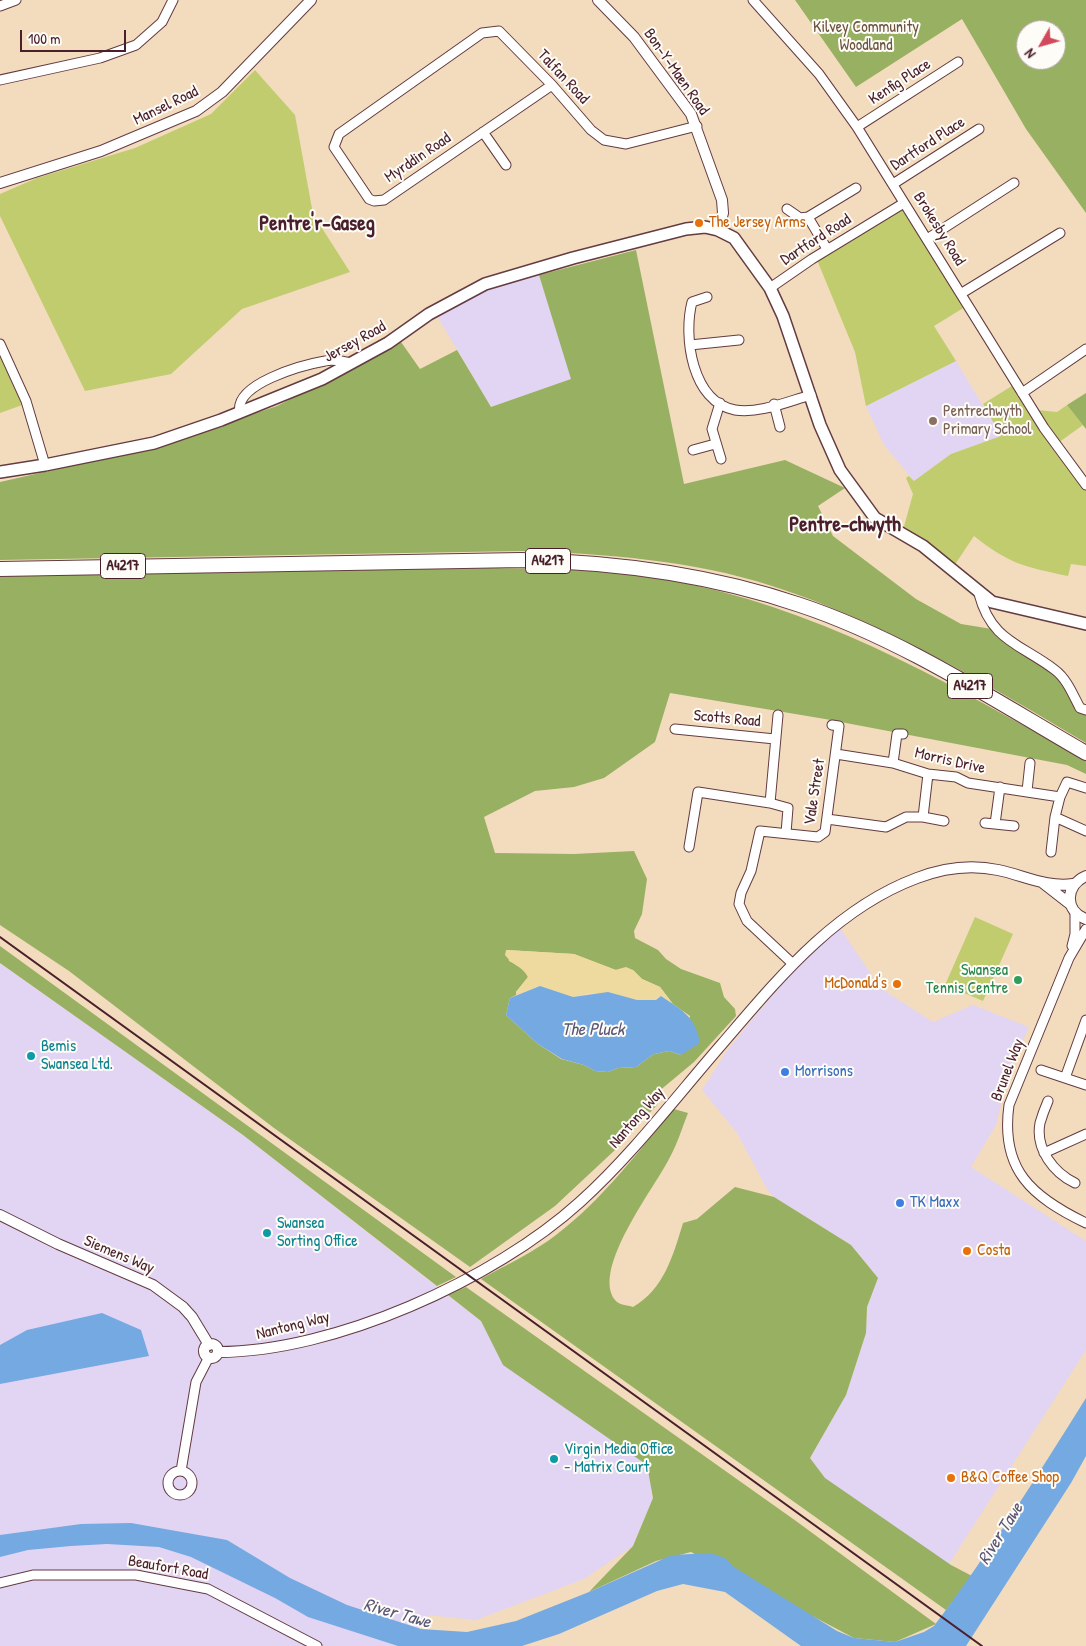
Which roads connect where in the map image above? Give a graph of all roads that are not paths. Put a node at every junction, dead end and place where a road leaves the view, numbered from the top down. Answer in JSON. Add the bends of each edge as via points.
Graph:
{"nodes":[{"id":1,"x":16,"y":0,"type":"edge"},
{"id":2,"x":173,"y":0,"type":"edge"},
{"id":3,"x":310,"y":0,"type":"edge"},
{"id":4,"x":598,"y":0,"type":"edge"},
{"id":5,"x":753,"y":0,"type":"edge"},
{"id":6,"x":0,"y":6,"type":"edge"},
{"id":7,"x":958,"y":62,"type":"dead end"},
{"id":8,"x":419,"y":76,"type":"joint"},
{"id":9,"x":0,"y":80,"type":"edge"},
{"id":10,"x":552,"y":85,"type":"junction"},
{"id":11,"x":697,"y":126,"type":"junction"},
{"id":12,"x":857,"y":127,"type":"junction"},
{"id":13,"x":979,"y":129,"type":"dead end"},
{"id":14,"x":483,"y":132,"type":"junction"},
{"id":15,"x":506,"y":166,"type":"dead end"},
{"id":16,"x":0,"y":183,"type":"edge"},
{"id":17,"x":1014,"y":183,"type":"dead end"},
{"id":18,"x":893,"y":184,"type":"junction"},
{"id":19,"x":856,"y":188,"type":"dead end"},
{"id":20,"x":904,"y":202,"type":"junction"},
{"id":21,"x":787,"y":210,"type":"dead end"},
{"id":22,"x":808,"y":217,"type":"junction"},
{"id":23,"x":718,"y":230,"type":"junction"},
{"id":24,"x":1060,"y":233,"type":"dead end"},
{"id":25,"x":926,"y":239,"type":"junction"},
{"id":26,"x":827,"y":249,"type":"junction"},
{"id":27,"x":770,"y":288,"type":"junction"},
{"id":28,"x":962,"y":293,"type":"junction"},
{"id":29,"x":707,"y":297,"type":"dead end"},
{"id":30,"x":739,"y":340,"type":"dead end"},
{"id":31,"x":0,"y":344,"type":"edge"},
{"id":32,"x":690,"y":345,"type":"junction"},
{"id":33,"x":1086,"y":349,"type":"edge"},
{"id":34,"x":351,"y":363,"type":"junction"},
{"id":35,"x":1022,"y":393,"type":"junction"},
{"id":36,"x":811,"y":395,"type":"junction"},
{"id":37,"x":720,"y":403,"type":"junction"},
{"id":38,"x":774,"y":404,"type":"junction"},
{"id":39,"x":240,"y":413,"type":"junction"},
{"id":40,"x":780,"y":427,"type":"dead end"},
{"id":41,"x":715,"y":444,"type":"junction"},
{"id":42,"x":693,"y":450,"type":"dead end"},
{"id":43,"x":721,"y":459,"type":"dead end"},
{"id":44,"x":45,"y":466,"type":"junction"},
{"id":45,"x":0,"y":472,"type":"edge"},
{"id":46,"x":1086,"y":485,"type":"edge"},
{"id":47,"x":5,"y":569,"type":"edge"},
{"id":48,"x":979,"y":594,"type":"junction"},
{"id":49,"x":1086,"y":624,"type":"edge"},
{"id":50,"x":1086,"y":710,"type":"edge"},
{"id":51,"x":778,"y":715,"type":"dead end"},
{"id":52,"x":832,"y":725,"type":"dead end"},
{"id":53,"x":675,"y":730,"type":"dead end"},
{"id":54,"x":903,"y":734,"type":"dead end"},
{"id":55,"x":775,"y":739,"type":"junction"},
{"id":56,"x":1086,"y":753,"type":"edge"},
{"id":57,"x":836,"y":754,"type":"junction"},
{"id":58,"x":1030,"y":762,"type":"dead end"},
{"id":59,"x":893,"y":763,"type":"junction"},
{"id":60,"x":928,"y":774,"type":"junction"},
{"id":61,"x":1000,"y":787,"type":"junction"},
{"id":62,"x":1086,"y":788,"type":"edge"},
{"id":63,"x":1026,"y":792,"type":"junction"},
{"id":64,"x":1060,"y":797,"type":"junction"},
{"id":65,"x":770,"y":803,"type":"junction"},
{"id":66,"x":923,"y":817,"type":"junction"},
{"id":67,"x":1056,"y":817,"type":"junction"},
{"id":68,"x":827,"y":819,"type":"junction"},
{"id":69,"x":944,"y":822,"type":"dead end"},
{"id":70,"x":985,"y":823,"type":"dead end"},
{"id":71,"x":995,"y":824,"type":"junction"},
{"id":72,"x":1014,"y":826,"type":"dead end"},
{"id":73,"x":1086,"y":831,"type":"edge"},
{"id":74,"x":786,"y":833,"type":"junction"},
{"id":75,"x":689,"y":847,"type":"dead end"},
{"id":76,"x":1051,"y":852,"type":"dead end"},
{"id":77,"x":1086,"y":876,"type":"edge"},
{"id":78,"x":1042,"y":883,"type":"junction"},
{"id":79,"x":1074,"y":884,"type":"junction"},
{"id":80,"x":1072,"y":908,"type":"junction"},
{"id":81,"x":1086,"y":919,"type":"edge"},
{"id":82,"x":1086,"y":929,"type":"edge"},
{"id":83,"x":1070,"y":958,"type":"junction"},
{"id":84,"x":793,"y":964,"type":"junction"},
{"id":85,"x":1086,"y":1020,"type":"edge"},
{"id":86,"x":1041,"y":1070,"type":"dead end"},
{"id":87,"x":1065,"y":1078,"type":"junction"},
{"id":88,"x":1086,"y":1085,"type":"edge"},
{"id":89,"x":1048,"y":1101,"type":"dead end"},
{"id":90,"x":1086,"y":1134,"type":"edge"},
{"id":91,"x":1044,"y":1153,"type":"junction"},
{"id":92,"x":1075,"y":1183,"type":"dead end"},
{"id":93,"x":0,"y":1215,"type":"edge"},
{"id":94,"x":1086,"y":1223,"type":"edge"},
{"id":95,"x":214,"y":1354,"type":"junction"},
{"id":96,"x":181,"y":1471,"type":"dead end"},
{"id":97,"x":0,"y":1583,"type":"edge"},
{"id":98,"x":318,"y":1646,"type":"edge"}],
"edges":[{"from":1,"to":6,"type":"street"},
{"from":2,"to":9,"type":"street","via":[[162,22],[136,44],[100,58]]},
{"from":3,"to":16,"type":"street","name":"Mansel Road","via":[[222,92],[196,111],[101,151]]},
{"from":4,"to":11,"type":"street","name":"Bon-Y-Maen Road","via":[[644,49]]},
{"from":5,"to":12,"type":"street","name":"Brokesby Road","via":[[819,74]]},
{"from":7,"to":12,"type":"street","name":"Kenfig Place"},
{"from":8,"to":10,"type":"street","name":"Talfan Road","via":[[482,34],[499,31]]},
{"from":8,"to":14,"type":"street","name":"Myrddin Road","via":[[336,138],[336,151],[369,199],[384,200]]},
{"from":10,"to":11,"type":"street","name":"Talfan Road","via":[[591,130],[604,140],[635,142]]},
{"from":10,"to":14,"type":"street","name":"Myrddin Road"},
{"from":11,"to":23,"type":"street","name":"Bon-Y-Maen Road","via":[[722,200],[723,213]]},
{"from":12,"to":18,"type":"street","name":"Brokesby Road"},
{"from":13,"to":18,"type":"street","name":"Dartford Place"},
{"from":14,"to":15,"type":"street"},
{"from":17,"to":25,"type":"street"},
{"from":18,"to":20,"type":"street","name":"Brokesby Road"},
{"from":19,"to":22,"type":"street"},
{"from":20,"to":25,"type":"street","name":"Brokesby Road"},
{"from":20,"to":26,"type":"street","name":"Dartford Road"},
{"from":21,"to":22,"type":"street","via":[[800,218]]},
{"from":22,"to":26,"type":"street"},
{"from":23,"to":27,"type":"main road","via":[[738,243]]},
{"from":23,"to":34,"type":"main road","name":"Jersey Road","via":[[705,227],[686,230],[486,284]]},
{"from":24,"to":28,"type":"street"},
{"from":25,"to":28,"type":"street","name":"Brokesby Road"},
{"from":26,"to":27,"type":"street","name":"Dartford Road"},
{"from":27,"to":36,"type":"main road"},
{"from":28,"to":35,"type":"street","name":"Brokesby Road"},
{"from":29,"to":32,"type":"street","via":[[692,302],[688,320]]},
{"from":30,"to":32,"type":"street"},
{"from":31,"to":44,"type":"street","via":[[26,401]]},
{"from":32,"to":37,"type":"street","via":[[695,370],[703,387]]},
{"from":33,"to":35,"type":"street"},
{"from":34,"to":39,"type":"main road","name":"Jersey Road","via":[[322,379]]},
{"from":34,"to":39,"type":"street","via":[[326,361],[291,369],[242,395],[238,405]]},
{"from":35,"to":46,"type":"street","name":"Brokesby Road"},
{"from":36,"to":38,"type":"street"},
{"from":36,"to":48,"type":"main road","via":[[820,425],[844,475],[876,518],[940,559]]},
{"from":37,"to":38,"type":"street","via":[[736,410]]},
{"from":37,"to":41,"type":"street","via":[[712,428]]},
{"from":38,"to":40,"type":"street"},
{"from":39,"to":44,"type":"main road","name":"Jersey Road","via":[[154,443]]},
{"from":41,"to":42,"type":"street"},
{"from":41,"to":43,"type":"street"},
{"from":44,"to":45,"type":"main road","name":"Jersey Road"},
{"from":47,"to":56,"type":"main road","number":"A4217","via":[[521,560],[649,568],[758,592],[850,625],[928,662]]},
{"from":48,"to":49,"type":"main road","via":[[1018,610]]},
{"from":48,"to":50,"type":"street","via":[[992,625],[1011,644],[1056,670],[1080,708]]},
{"from":51,"to":55,"type":"street","name":"Scotts Road"},
{"from":52,"to":57,"type":"street","name":"Vale Street","via":[[839,726]]},
{"from":53,"to":55,"type":"street","name":"Scotts Road"},
{"from":54,"to":59,"type":"street","name":"Morris Drive","via":[[897,734]]},
{"from":55,"to":65,"type":"street","name":"Scotts Road"},
{"from":57,"to":59,"type":"street","name":"Morris Drive"},
{"from":57,"to":68,"type":"street","name":"Vale Street"},
{"from":58,"to":63,"type":"street"},
{"from":59,"to":60,"type":"street","name":"Morris Drive"},
{"from":60,"to":61,"type":"street","name":"Morris Drive"},
{"from":60,"to":66,"type":"street"},
{"from":61,"to":63,"type":"street","name":"Morris Drive"},
{"from":61,"to":71,"type":"street","name":"Morris Drive"},
{"from":62,"to":64,"type":"street","via":[[1067,782]]},
{"from":63,"to":64,"type":"street","name":"Morris Drive"},
{"from":64,"to":67,"type":"street"},
{"from":65,"to":74,"type":"street","via":[[788,808]]},
{"from":65,"to":75,"type":"street","via":[[698,792]]},
{"from":66,"to":68,"type":"street","via":[[906,817],[886,827]]},
{"from":66,"to":69,"type":"street"},
{"from":67,"to":73,"type":"street"},
{"from":67,"to":76,"type":"street"},
{"from":68,"to":74,"type":"street","name":"Vale Street","via":[[823,835],[818,837]]},
{"from":70,"to":71,"type":"street"},
{"from":71,"to":72,"type":"street"},
{"from":74,"to":84,"type":"street","name":"Vale Street","via":[[760,832],[739,904],[747,920]]},
{"from":77,"to":79,"type":"street"},
{"from":78,"to":79,"type":"street","name":"Nantong Way"},
{"from":78,"to":80,"type":"street","name":"Nantong Way"},
{"from":78,"to":84,"type":"street","name":"Nantong Way","via":[[984,868],[941,870],[916,878],[877,896],[837,924]]},
{"from":79,"to":80,"type":"street","via":[[1070,890]]},
{"from":80,"to":81,"type":"street","name":"Nantong Way"},
{"from":80,"to":83,"type":"street","name":"Brunel Way","via":[[1075,934]]},
{"from":82,"to":83,"type":"street","name":"Brunel Way"},
{"from":83,"to":94,"type":"street","name":"Brunel Way","via":[[1009,1105],[1008,1128],[1013,1156],[1025,1182],[1036,1194]]},
{"from":84,"to":95,"type":"street","name":"Nantong Way","via":[[622,1160],[580,1202],[542,1231],[465,1281],[415,1305],[265,1350]]},
{"from":85,"to":87,"type":"street"},
{"from":86,"to":87,"type":"street"},
{"from":87,"to":88,"type":"street"},
{"from":89,"to":91,"type":"street","via":[[1040,1124]]},
{"from":90,"to":91,"type":"street"},
{"from":91,"to":92,"type":"street","via":[[1056,1170]]},
{"from":93,"to":95,"type":"street","name":"Siemens Way","via":[[153,1286],[192,1317],[209,1344],[205,1351]]},
{"from":95,"to":96,"type":"street","via":[[196,1382]]},
{"from":97,"to":98,"type":"street","name":"Beaufort Road","via":[[33,1575],[136,1575],[208,1588]]}]}
